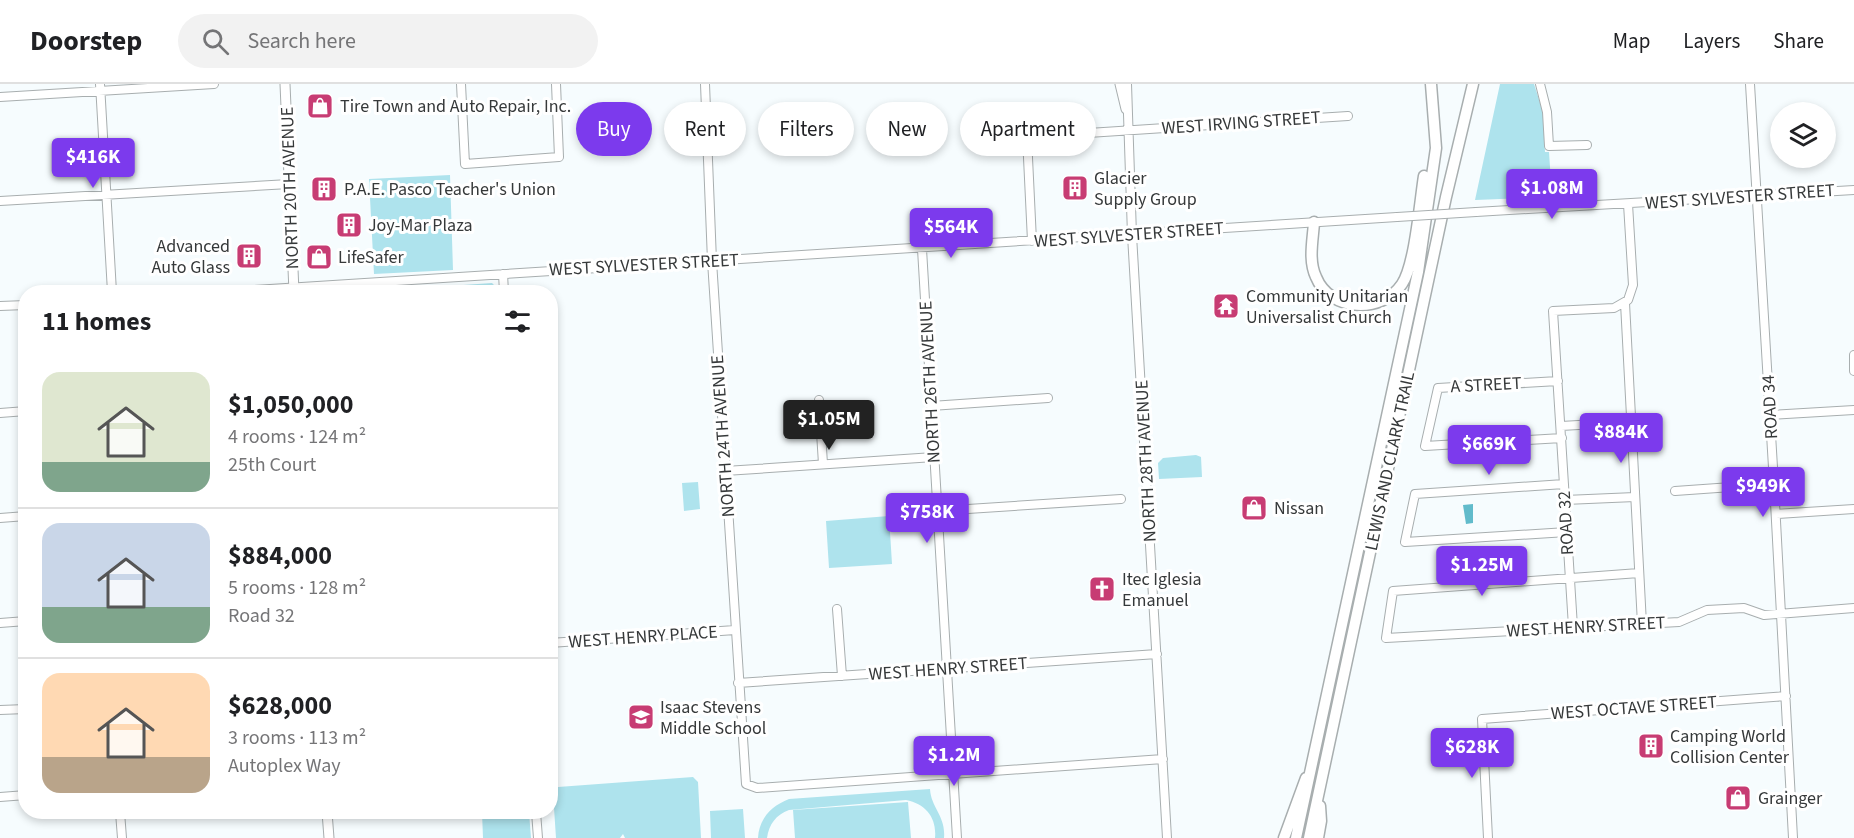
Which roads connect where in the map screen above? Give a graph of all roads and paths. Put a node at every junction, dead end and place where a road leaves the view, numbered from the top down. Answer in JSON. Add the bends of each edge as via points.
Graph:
{"nodes":[{"id":1,"x":214,"y":84,"type":"edge"},
{"id":2,"x":285,"y":84,"type":"edge"},
{"id":3,"x":461,"y":84,"type":"edge"},
{"id":4,"x":556,"y":84,"type":"edge"},
{"id":5,"x":705,"y":84,"type":"edge"},
{"id":6,"x":1120,"y":84,"type":"edge"},
{"id":7,"x":1127,"y":84,"type":"edge"},
{"id":8,"x":1431,"y":84,"type":"edge"},
{"id":9,"x":1473,"y":84,"type":"edge"},
{"id":10,"x":1539,"y":84,"type":"edge"},
{"id":11,"x":1750,"y":84,"type":"edge"},
{"id":12,"x":100,"y":87,"type":"edge"},
{"id":13,"x":0,"y":97,"type":"edge"},
{"id":14,"x":1126,"y":109,"type":"junction"},
{"id":15,"x":1348,"y":116,"type":"dead end"},
{"id":16,"x":1435,"y":117,"type":"junction"},
{"id":17,"x":1127,"y":130,"type":"junction"},
{"id":18,"x":1587,"y":145,"type":"dead end"},
{"id":19,"x":289,"y":184,"type":"junction"},
{"id":20,"x":1854,"y":190,"type":"edge"},
{"id":21,"x":106,"y":195,"type":"junction"},
{"id":22,"x":1757,"y":196,"type":"junction"},
{"id":23,"x":0,"y":201,"type":"edge"},
{"id":24,"x":1628,"y":204,"type":"junction"},
{"id":25,"x":1314,"y":222,"type":"junction"},
{"id":26,"x":1132,"y":235,"type":"junction"},
{"id":27,"x":1032,"y":241,"type":"junction"},
{"id":28,"x":922,"y":249,"type":"junction"},
{"id":29,"x":712,"y":261,"type":"junction"},
{"id":30,"x":503,"y":274,"type":"junction"},
{"id":31,"x":112,"y":285,"type":"edge"},
{"id":32,"x":294,"y":285,"type":"edge"},
{"id":33,"x":359,"y":285,"type":"edge"},
{"id":34,"x":504,"y":285,"type":"edge"},
{"id":35,"x":1624,"y":303,"type":"junction"},
{"id":36,"x":18,"y":305,"type":"edge"},
{"id":37,"x":0,"y":306,"type":"edge"},
{"id":38,"x":1854,"y":355,"type":"edge"},
{"id":39,"x":1854,"y":371,"type":"edge"},
{"id":40,"x":1558,"y":381,"type":"junction"},
{"id":41,"x":1048,"y":398,"type":"dead end"},
{"id":42,"x":819,"y":400,"type":"dead end"},
{"id":43,"x":931,"y":406,"type":"junction"},
{"id":44,"x":1854,"y":410,"type":"edge"},
{"id":45,"x":18,"y":412,"type":"edge"},
{"id":46,"x":0,"y":413,"type":"edge"},
{"id":47,"x":1770,"y":415,"type":"junction"},
{"id":48,"x":1631,"y":422,"type":"junction"},
{"id":49,"x":1561,"y":426,"type":"junction"},
{"id":50,"x":1562,"y":438,"type":"junction"},
{"id":51,"x":934,"y":457,"type":"junction"},
{"id":52,"x":823,"y":464,"type":"junction"},
{"id":53,"x":725,"y":471,"type":"junction"},
{"id":54,"x":1564,"y":484,"type":"junction"},
{"id":55,"x":1774,"y":484,"type":"junction"},
{"id":56,"x":1675,"y":491,"type":"dead end"},
{"id":57,"x":1635,"y":496,"type":"junction"},
{"id":58,"x":1121,"y":499,"type":"dead end"},
{"id":59,"x":1565,"y":500,"type":"junction"},
{"id":60,"x":1854,"y":509,"type":"edge"},
{"id":61,"x":937,"y":511,"type":"junction"},
{"id":62,"x":1776,"y":514,"type":"junction"},
{"id":63,"x":18,"y":517,"type":"edge"},
{"id":64,"x":0,"y":518,"type":"edge"},
{"id":65,"x":1567,"y":532,"type":"junction"},
{"id":66,"x":1639,"y":573,"type":"junction"},
{"id":67,"x":1569,"y":578,"type":"junction"},
{"id":68,"x":1854,"y":608,"type":"edge"},
{"id":69,"x":837,"y":609,"type":"dead end"},
{"id":70,"x":1781,"y":613,"type":"junction"},
{"id":71,"x":18,"y":622,"type":"edge"},
{"id":72,"x":0,"y":623,"type":"edge"},
{"id":73,"x":1642,"y":624,"type":"junction"},
{"id":74,"x":1573,"y":627,"type":"junction"},
{"id":75,"x":735,"y":630,"type":"junction"},
{"id":76,"x":558,"y":642,"type":"edge"},
{"id":77,"x":1157,"y":654,"type":"junction"},
{"id":78,"x":947,"y":669,"type":"junction"},
{"id":79,"x":842,"y":676,"type":"junction"},
{"id":80,"x":738,"y":683,"type":"junction"},
{"id":81,"x":1786,"y":696,"type":"junction"},
{"id":82,"x":18,"y":709,"type":"edge"},
{"id":83,"x":0,"y":710,"type":"edge"},
{"id":84,"x":1163,"y":759,"type":"junction"},
{"id":85,"x":1313,"y":768,"type":"junction"},
{"id":86,"x":953,"y":774,"type":"junction"},
{"id":87,"x":1319,"y":795,"type":"junction"},
{"id":88,"x":18,"y":796,"type":"edge"},
{"id":89,"x":0,"y":797,"type":"edge"},
{"id":90,"x":121,"y":819,"type":"edge"},
{"id":91,"x":328,"y":819,"type":"edge"},
{"id":92,"x":537,"y":819,"type":"edge"},
{"id":93,"x":122,"y":838,"type":"edge"},
{"id":94,"x":329,"y":838,"type":"edge"},
{"id":95,"x":538,"y":838,"type":"edge"},
{"id":96,"x":957,"y":838,"type":"edge"},
{"id":97,"x":1167,"y":838,"type":"edge"},
{"id":98,"x":1284,"y":838,"type":"edge"},
{"id":99,"x":1296,"y":838,"type":"edge"},
{"id":100,"x":1309,"y":838,"type":"edge"},
{"id":101,"x":1318,"y":838,"type":"edge"},
{"id":102,"x":1488,"y":838,"type":"edge"},
{"id":103,"x":1793,"y":838,"type":"edge"}],
"edges":[{"from":1,"to":12,"type":"street"},
{"from":2,"to":19,"type":"main road","name":"NORTH 20TH AVENUE"},
{"from":3,"to":4,"type":"street","via":[[465,164],[559,158]]},
{"from":5,"to":29,"type":"street","name":"NORTH 24TH AVENUE"},
{"from":6,"to":14,"type":"main road"},
{"from":7,"to":14,"type":"street","name":"NORTH 28TH AVENUE"},
{"from":8,"to":16,"type":"highway","name":"LEWIS AND CLARK TRAIL"},
{"from":9,"to":87,"type":"highway","name":"LEWIS AND CLARK TRAIL"},
{"from":10,"to":18,"type":"street","via":[[1547,112],[1549,146]]},
{"from":11,"to":22,"type":"street","name":"ROAD 34"},
{"from":12,"to":13,"type":"street"},
{"from":12,"to":21,"type":"street"},
{"from":14,"to":17,"type":"street","name":"NORTH 28TH AVENUE"},
{"from":15,"to":17,"type":"street","name":"WEST IRVING STREET"},
{"from":16,"to":25,"type":"highway","via":[[1411,258],[1397,291],[1382,302],[1362,306],[1329,294],[1313,269]]},
{"from":16,"to":85,"type":"highway","name":"LEWIS AND CLARK TRAIL","via":[[1436,148],[1418,272]]},
{"from":17,"to":26,"type":"street","name":"NORTH 28TH AVENUE"},
{"from":17,"to":27,"type":"street","name":"WEST IRVING STREET","via":[[1027,137]]},
{"from":19,"to":21,"type":"street"},
{"from":19,"to":32,"type":"main road","name":"NORTH 20TH AVENUE"},
{"from":20,"to":22,"type":"street","name":"WEST SYLVESTER STREET"},
{"from":21,"to":23,"type":"street"},
{"from":21,"to":31,"type":"street"},
{"from":22,"to":24,"type":"street","name":"WEST SYLVESTER STREET"},
{"from":22,"to":47,"type":"street","name":"ROAD 34"},
{"from":24,"to":25,"type":"street","name":"WEST SYLVESTER STREET","bridge":true},
{"from":24,"to":35,"type":"street","via":[[1633,285]]},
{"from":25,"to":26,"type":"street","name":"WEST SYLVESTER STREET"},
{"from":26,"to":27,"type":"street","name":"WEST SYLVESTER STREET"},
{"from":26,"to":77,"type":"street","name":"NORTH 28TH AVENUE"},
{"from":27,"to":28,"type":"street","name":"WEST SYLVESTER STREET"},
{"from":28,"to":29,"type":"street","name":"WEST SYLVESTER STREET"},
{"from":28,"to":43,"type":"street","name":"NORTH 26TH AVENUE"},
{"from":29,"to":30,"type":"street","name":"WEST SYLVESTER STREET"},
{"from":29,"to":53,"type":"street","name":"NORTH 24TH AVENUE"},
{"from":30,"to":33,"type":"street","name":"WEST SYLVESTER STREET"},
{"from":30,"to":34,"type":"street"},
{"from":35,"to":40,"type":"street","name":"ROAD 32","via":[[1614,308],[1553,311]]},
{"from":35,"to":48,"type":"street"},
{"from":36,"to":37,"type":"street"},
{"from":38,"to":39,"type":"street"},
{"from":40,"to":49,"type":"street","name":"ROAD 32"},
{"from":40,"to":50,"type":"street","name":"A STREET","via":[[1438,388],[1425,446]]},
{"from":41,"to":43,"type":"street"},
{"from":42,"to":52,"type":"street"},
{"from":43,"to":51,"type":"street","name":"NORTH 26TH AVENUE"},
{"from":44,"to":47,"type":"street"},
{"from":45,"to":46,"type":"street"},
{"from":47,"to":55,"type":"street","name":"ROAD 34"},
{"from":48,"to":49,"type":"street"},
{"from":48,"to":57,"type":"street"},
{"from":49,"to":50,"type":"street","name":"ROAD 32"},
{"from":50,"to":54,"type":"street","name":"ROAD 32"},
{"from":51,"to":52,"type":"street"},
{"from":51,"to":61,"type":"street","name":"NORTH 26TH AVENUE"},
{"from":52,"to":53,"type":"street"},
{"from":53,"to":75,"type":"street","name":"NORTH 24TH AVENUE"},
{"from":54,"to":59,"type":"street","name":"ROAD 32"},
{"from":54,"to":65,"type":"street","via":[[1415,494],[1405,542]]},
{"from":55,"to":56,"type":"street"},
{"from":55,"to":62,"type":"street","name":"ROAD 34"},
{"from":57,"to":59,"type":"street"},
{"from":57,"to":66,"type":"street"},
{"from":58,"to":61,"type":"street"},
{"from":59,"to":65,"type":"street","name":"ROAD 32"},
{"from":60,"to":62,"type":"street"},
{"from":61,"to":78,"type":"street","name":"NORTH 26TH AVENUE"},
{"from":62,"to":70,"type":"street","name":"ROAD 34"},
{"from":63,"to":64,"type":"street"},
{"from":65,"to":67,"type":"street","name":"ROAD 32"},
{"from":66,"to":67,"type":"street"},
{"from":66,"to":73,"type":"street"},
{"from":67,"to":74,"type":"street","name":"ROAD 32"},
{"from":67,"to":74,"type":"street","name":"WEST HENRY STREET","via":[[1393,591],[1386,639]]},
{"from":68,"to":70,"type":"street","name":"WEST HENRY STREET"},
{"from":69,"to":79,"type":"street"},
{"from":70,"to":73,"type":"street","name":"WEST HENRY STREET","via":[[1761,615],[1740,608],[1707,610],[1682,621]]},
{"from":70,"to":81,"type":"street","name":"ROAD 34"},
{"from":71,"to":72,"type":"street"},
{"from":73,"to":74,"type":"street","name":"WEST HENRY STREET"},
{"from":75,"to":76,"type":"street","name":"WEST HENRY PLACE"},
{"from":75,"to":80,"type":"street","name":"NORTH 24TH AVENUE"},
{"from":77,"to":78,"type":"street","name":"WEST HENRY STREET"},
{"from":77,"to":84,"type":"street","name":"NORTH 28TH AVENUE"},
{"from":78,"to":79,"type":"street","name":"WEST HENRY STREET"},
{"from":78,"to":86,"type":"street","name":"NORTH 26TH AVENUE"},
{"from":79,"to":80,"type":"street","name":"WEST HENRY STREET"},
{"from":80,"to":86,"type":"street","name":"NORTH 24TH AVENUE","via":[[748,786]]},
{"from":81,"to":102,"type":"street","name":"WEST OCTAVE STREET","via":[[1482,719]]},
{"from":81,"to":103,"type":"street","name":"ROAD 34"},
{"from":82,"to":83,"type":"street"},
{"from":84,"to":86,"type":"street"},
{"from":84,"to":97,"type":"street","name":"NORTH 28TH AVENUE"},
{"from":85,"to":98,"type":"highway","via":[[1302,783]]},
{"from":85,"to":99,"type":"highway","name":"LEWIS AND CLARK TRAIL"},
{"from":86,"to":96,"type":"street","name":"NORTH 26TH AVENUE"},
{"from":87,"to":100,"type":"highway","name":"LEWIS AND CLARK TRAIL"},
{"from":87,"to":101,"type":"highway"},
{"from":88,"to":89,"type":"street"},
{"from":90,"to":93,"type":"street"},
{"from":91,"to":94,"type":"main road"},
{"from":92,"to":95,"type":"street"}]}
